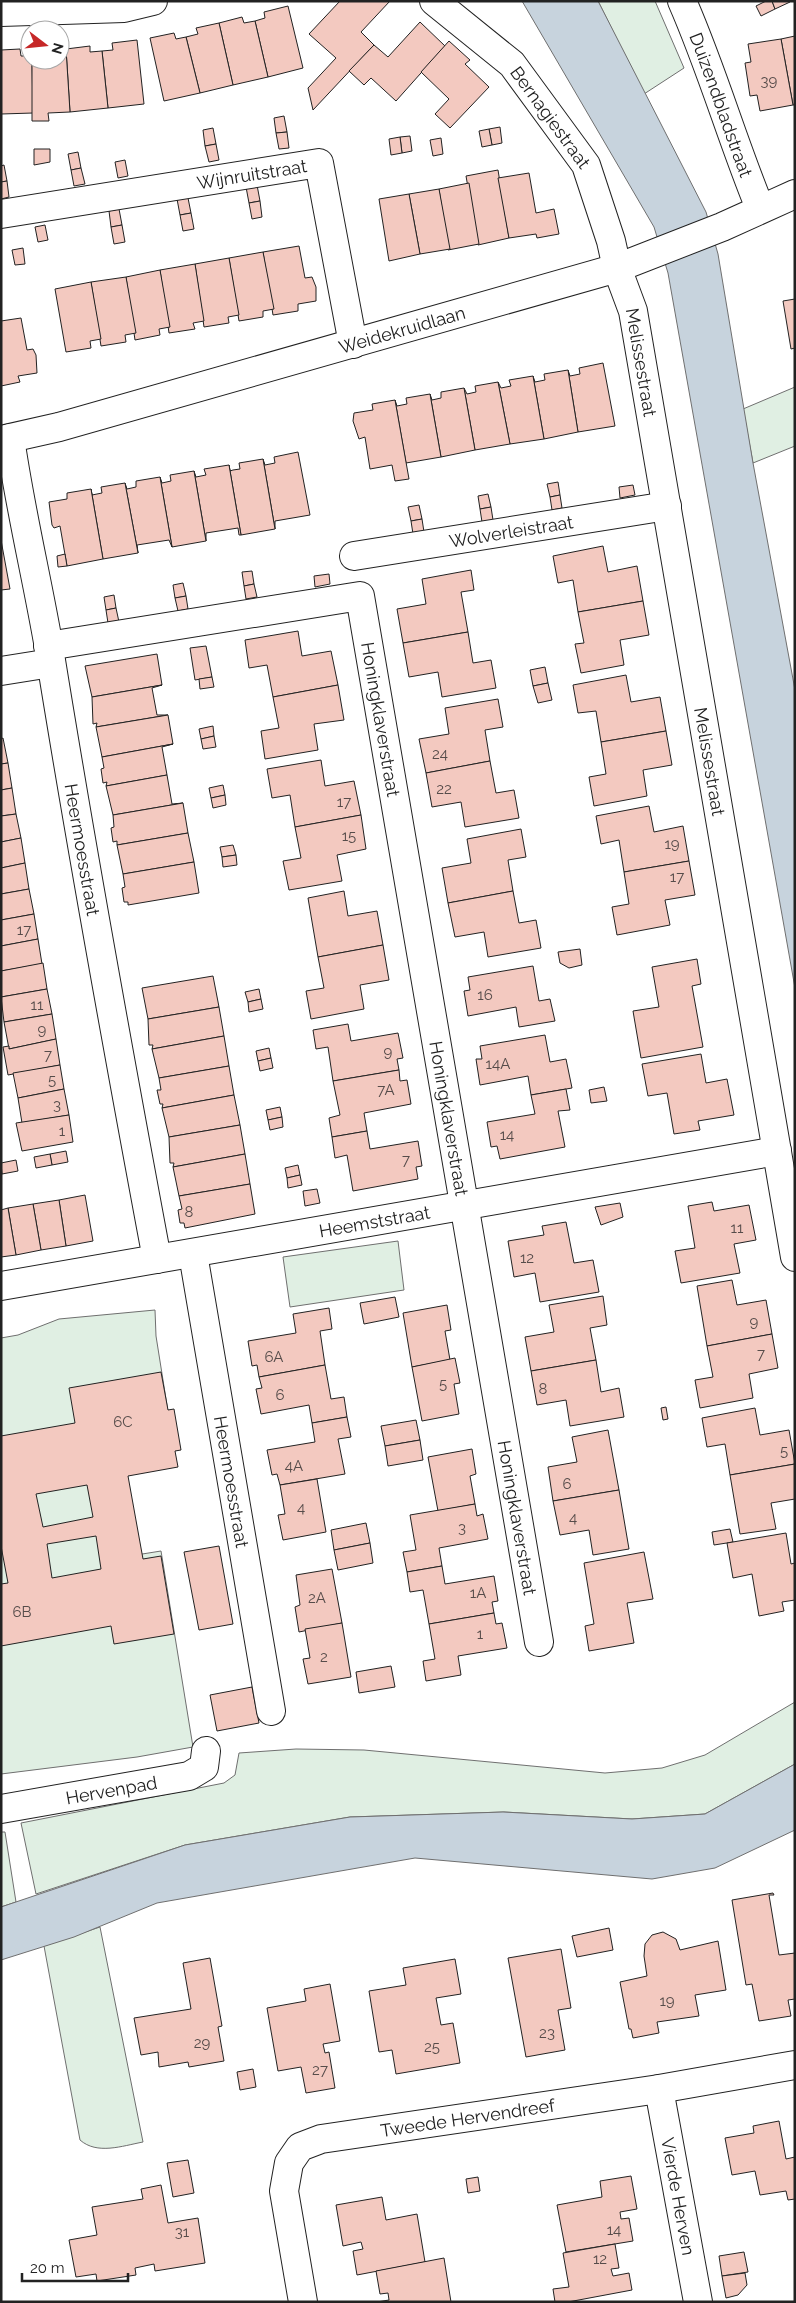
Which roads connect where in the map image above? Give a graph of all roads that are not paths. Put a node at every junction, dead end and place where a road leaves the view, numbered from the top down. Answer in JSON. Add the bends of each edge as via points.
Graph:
{"nodes":[{"id":1,"x":153,"y":1,"type":"edge"},
{"id":2,"x":434,"y":1,"type":"edge"},
{"id":3,"x":682,"y":1,"type":"edge"},
{"id":4,"x":1,"y":12,"type":"edge"},
{"id":5,"x":795,"y":194,"type":"edge"},
{"id":6,"x":760,"y":208,"type":"junction"},
{"id":7,"x":1,"y":214,"type":"edge"},
{"id":8,"x":617,"y":268,"type":"junction"},
{"id":9,"x":353,"y":344,"type":"junction"},
{"id":10,"x":6,"y":439,"type":"edge"},
{"id":11,"x":667,"y":506,"type":"junction"},
{"id":12,"x":354,"y":556,"type":"dead end"},
{"id":13,"x":50,"y":654,"type":"junction"},
{"id":14,"x":1,"y":671,"type":"edge"},
{"id":15,"x":777,"y":1152,"type":"junction"},
{"id":16,"x":463,"y":1208,"type":"junction"},
{"id":17,"x":193,"y":1254,"type":"junction"},
{"id":18,"x":795,"y":1257,"type":"edge"},
{"id":19,"x":157,"y":1259,"type":"junction"},
{"id":20,"x":1,"y":1286,"type":"edge"},
{"id":21,"x":539,"y":1642,"type":"dead end"},
{"id":22,"x":271,"y":1711,"type":"dead end"},
{"id":23,"x":206,"y":1751,"type":"dead end"},
{"id":24,"x":1,"y":1809,"type":"edge"},
{"id":25,"x":795,"y":2065,"type":"edge"},
{"id":26,"x":659,"y":2089,"type":"junction"},
{"id":27,"x":303,"y":2302,"type":"edge"},
{"id":28,"x":698,"y":2302,"type":"edge"}],
"edges":[{"from":1,"to":4,"type":"street","via":[[124,8]]},
{"from":2,"to":8,"type":"street","name":"Bernagiestraat","via":[[512,64],[586,165]]},
{"from":3,"to":6,"type":"street","name":"Duizendbladstraat"},
{"from":5,"to":6,"type":"street","name":"Weidekruidlaan"},
{"from":6,"to":8,"type":"street","name":"Weidekruidlaan","via":[[722,227]]},
{"from":7,"to":9,"type":"street","name":"Wijnruitstraat","via":[[319,163]]},
{"from":8,"to":9,"type":"street","name":"Weidekruidlaan"},
{"from":8,"to":11,"type":"street","name":"Melissestraat","via":[[634,311]]},
{"from":9,"to":10,"type":"street","name":"Weidekruidlaan"},
{"from":10,"to":13,"type":"street","name":"Heermoesstraat"},
{"from":11,"to":12,"type":"street","name":"Wolverleistraat"},
{"from":11,"to":15,"type":"street","name":"Melissestraat"},
{"from":13,"to":14,"type":"street"},
{"from":13,"to":16,"type":"street","name":"Honingklaverstraat","via":[[360,596]]},
{"from":13,"to":19,"type":"street","name":"Heermoesstraat","via":[[99,952]]},
{"from":15,"to":16,"type":"street","name":"Heemststraat"},
{"from":15,"to":18,"type":"street","name":"Melissestraat"},
{"from":16,"to":17,"type":"street","name":"Heemststraat"},
{"from":16,"to":21,"type":"street","name":"Honingklaverstraat"},
{"from":17,"to":19,"type":"street","name":"Heemststraat"},
{"from":17,"to":22,"type":"street","name":"Heermoesstraat"},
{"from":19,"to":20,"type":"street","name":"Heemststraat"},
{"from":23,"to":24,"type":"street","name":"Hervenpad","via":[[204,1768],[189,1776]]},
{"from":25,"to":26,"type":"street","name":"Tweede Hervendreef"},
{"from":26,"to":27,"type":"street","name":"Tweede Hervendreef","via":[[321,2139],[300,2147],[289,2163],[284,2191]]},
{"from":26,"to":28,"type":"street","name":"Vierde Herven"}]}
